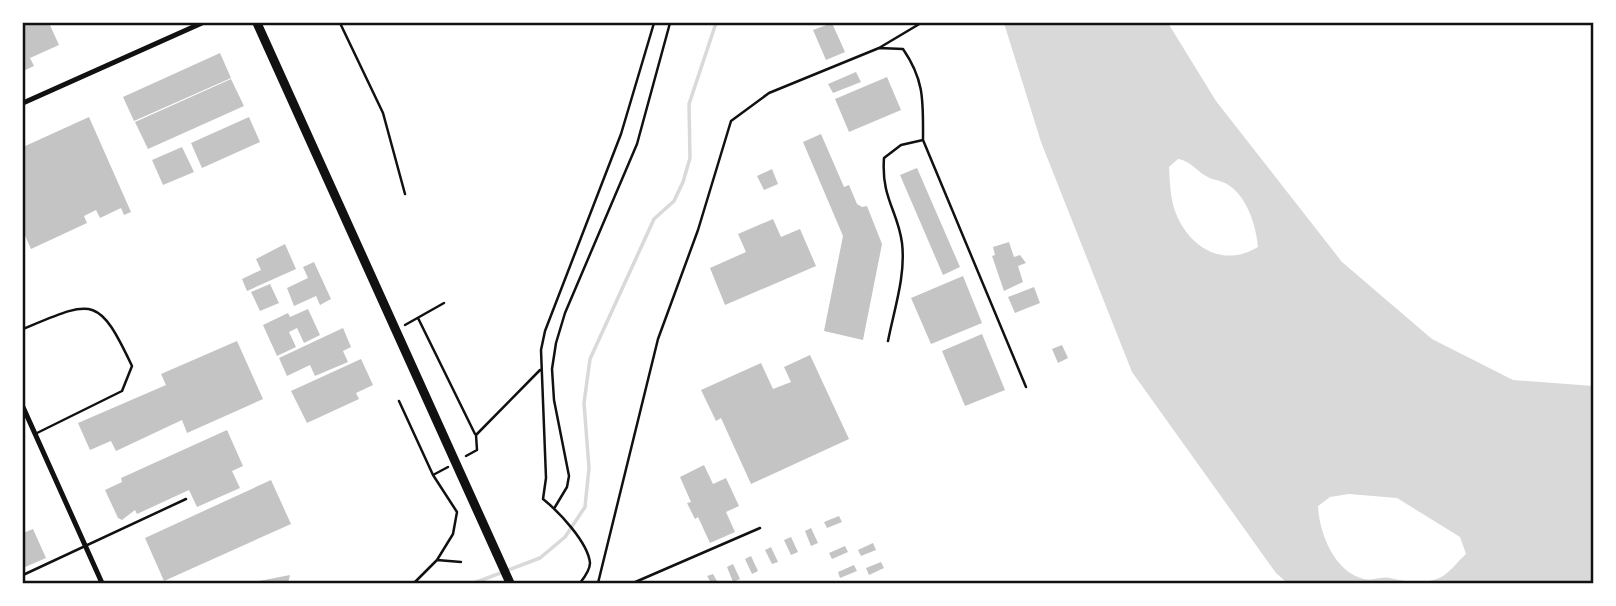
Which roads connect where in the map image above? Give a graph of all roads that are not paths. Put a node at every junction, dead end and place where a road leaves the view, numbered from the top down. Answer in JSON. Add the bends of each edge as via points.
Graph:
{"nodes":[{"id":1,"x":202,"y":23,"type":"edge"},
{"id":2,"x":257,"y":23,"type":"edge"},
{"id":3,"x":340,"y":23,"type":"edge"},
{"id":4,"x":921,"y":23,"type":"edge"},
{"id":5,"x":879,"y":48,"type":"junction"},
{"id":6,"x":23,"y":103,"type":"edge"},
{"id":7,"x":923,"y":140,"type":"junction"},
{"id":8,"x":405,"y":194,"type":"dead end"},
{"id":9,"x":23,"y":329,"type":"edge"},
{"id":10,"x":888,"y":341,"type":"dead end"},
{"id":11,"x":1026,"y":387,"type":"dead end"},
{"id":12,"x":23,"y":407,"type":"edge"},
{"id":13,"x":35,"y":434,"type":"junction"},
{"id":14,"x":186,"y":499,"type":"dead end"},
{"id":15,"x":760,"y":528,"type":"dead end"},
{"id":16,"x":86,"y":546,"type":"junction"},
{"id":17,"x":23,"y":575,"type":"edge"},
{"id":18,"x":102,"y":583,"type":"edge"},
{"id":19,"x":510,"y":583,"type":"edge"},
{"id":20,"x":598,"y":583,"type":"edge"},
{"id":21,"x":633,"y":583,"type":"edge"}],
"edges":[{"from":1,"to":6,"type":"street"},
{"from":2,"to":19,"type":"highway"},
{"from":3,"to":8,"type":"lane","via":[[383,113]]},
{"from":4,"to":5,"type":"lane"},
{"from":5,"to":7,"type":"lane","via":[[904,49],[918,70]]},
{"from":5,"to":20,"type":"lane","via":[[769,93],[732,121],[657,339]]},
{"from":7,"to":10,"type":"lane","via":[[901,145],[884,158],[882,180],[902,242],[902,268]]},
{"from":7,"to":11,"type":"lane"},
{"from":9,"to":13,"type":"lane","via":[[72,309],[98,313],[112,324],[132,366],[122,391]]},
{"from":12,"to":13,"type":"street"},
{"from":13,"to":16,"type":"street"},
{"from":14,"to":16,"type":"lane"},
{"from":15,"to":21,"type":"lane"},
{"from":16,"to":17,"type":"lane"},
{"from":16,"to":18,"type":"street"}]}
